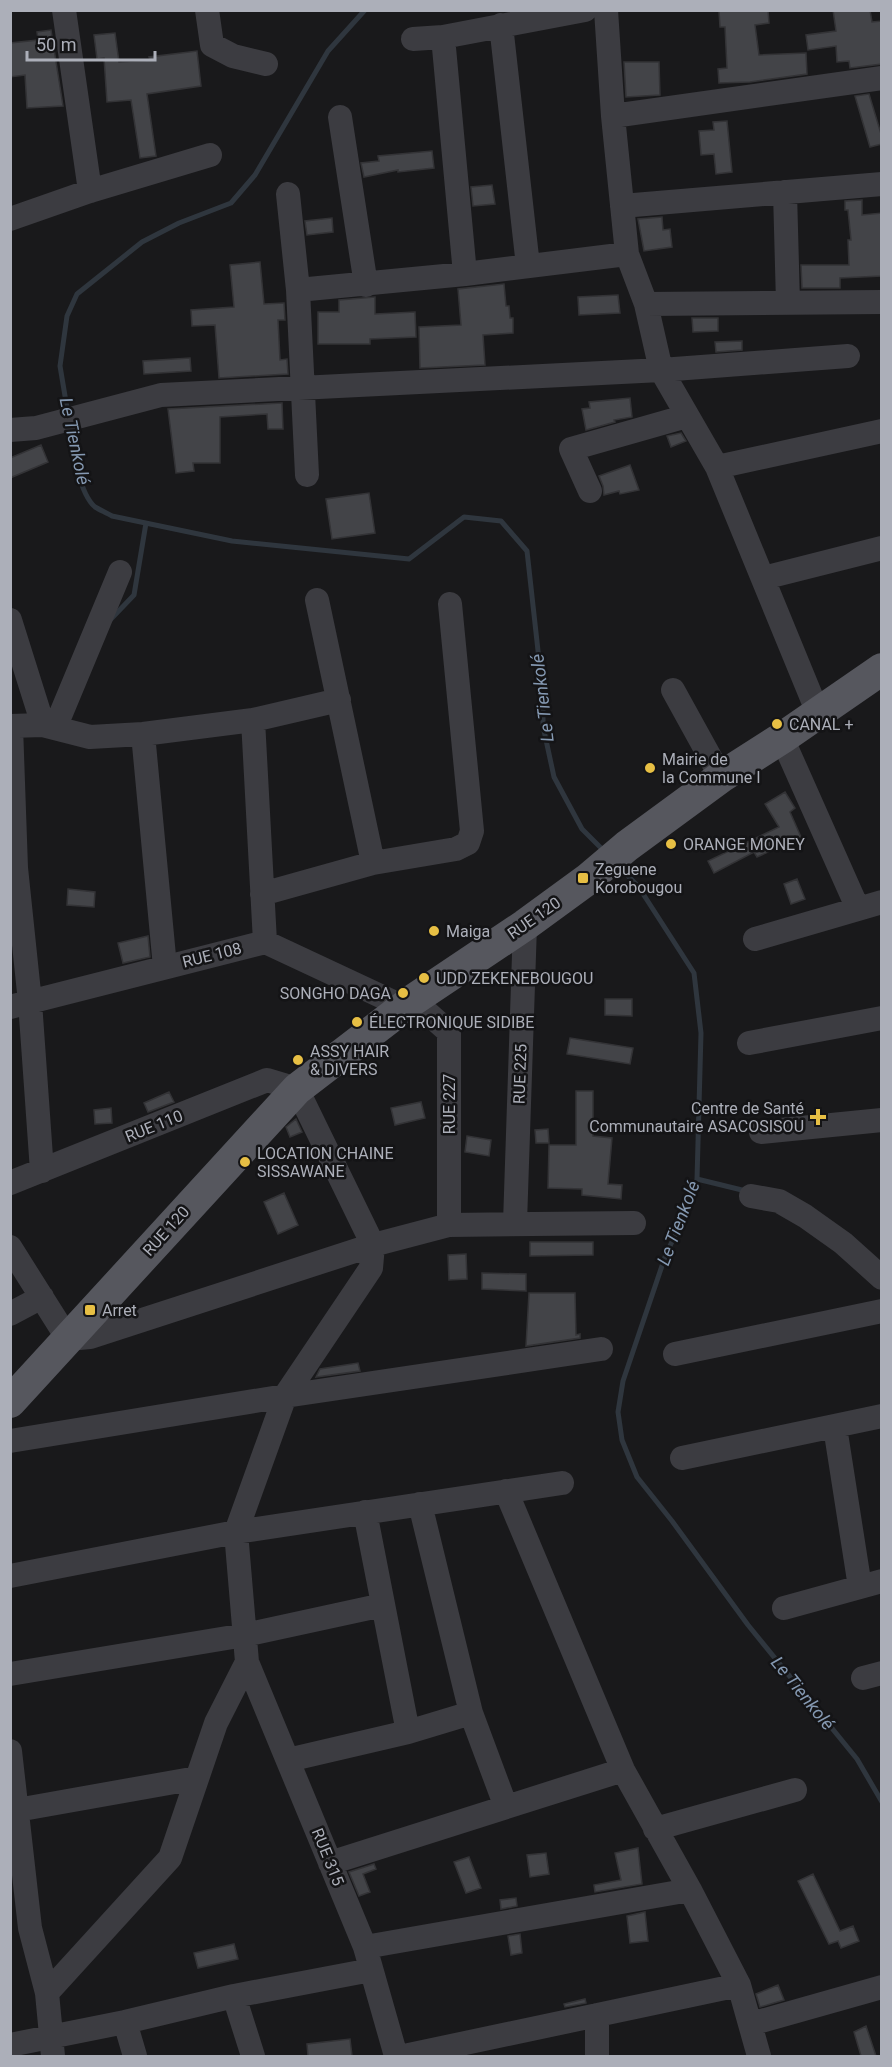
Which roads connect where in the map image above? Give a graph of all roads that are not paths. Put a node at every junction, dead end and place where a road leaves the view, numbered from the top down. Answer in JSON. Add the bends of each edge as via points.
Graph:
{"nodes":[{"id":1,"x":64,"y":10,"type":"edge"},
{"id":2,"x":207,"y":10,"type":"edge"},
{"id":3,"x":585,"y":10,"type":"edge"},
{"id":4,"x":606,"y":10,"type":"edge"},
{"id":5,"x":501,"y":25,"type":"junction"},
{"id":6,"x":443,"y":37,"type":"junction"},
{"id":7,"x":413,"y":39,"type":"dead end"},
{"id":8,"x":266,"y":64,"type":"dead end"},
{"id":9,"x":882,"y":78,"type":"edge"},
{"id":10,"x":613,"y":116,"type":"junction"},
{"id":11,"x":340,"y":117,"type":"dead end"},
{"id":12,"x":210,"y":155,"type":"dead end"},
{"id":13,"x":882,"y":184,"type":"edge"},
{"id":14,"x":90,"y":191,"type":"junction"},
{"id":15,"x":785,"y":192,"type":"junction"},
{"id":16,"x":288,"y":194,"type":"dead end"},
{"id":17,"x":622,"y":206,"type":"junction"},
{"id":18,"x":10,"y":219,"type":"edge"},
{"id":19,"x":627,"y":254,"type":"junction"},
{"id":20,"x":528,"y":266,"type":"junction"},
{"id":21,"x":465,"y":274,"type":"junction"},
{"id":22,"x":366,"y":285,"type":"junction"},
{"id":23,"x":298,"y":290,"type":"junction"},
{"id":24,"x":882,"y":302,"type":"edge"},
{"id":25,"x":788,"y":303,"type":"junction"},
{"id":26,"x":646,"y":304,"type":"junction"},
{"id":27,"x":848,"y":356,"type":"dead end"},
{"id":28,"x":661,"y":370,"type":"junction"},
{"id":29,"x":302,"y":388,"type":"junction"},
{"id":30,"x":687,"y":416,"type":"junction"},
{"id":31,"x":10,"y":430,"type":"edge"},
{"id":32,"x":882,"y":431,"type":"edge"},
{"id":33,"x":717,"y":468,"type":"junction"},
{"id":34,"x":307,"y":475,"type":"dead end"},
{"id":35,"x":590,"y":490,"type":"dead end"},
{"id":36,"x":882,"y":548,"type":"edge"},
{"id":37,"x":120,"y":572,"type":"dead end"},
{"id":38,"x":763,"y":578,"type":"junction"},
{"id":39,"x":317,"y":600,"type":"dead end"},
{"id":40,"x":450,"y":604,"type":"dead end"},
{"id":41,"x":10,"y":620,"type":"edge"},
{"id":42,"x":882,"y":669,"type":"edge"},
{"id":43,"x":673,"y":690,"type":"dead end"},
{"id":44,"x":339,"y":700,"type":"junction"},
{"id":45,"x":818,"y":713,"type":"junction"},
{"id":46,"x":253,"y":720,"type":"junction"},
{"id":47,"x":11,"y":726,"type":"edge"},
{"id":48,"x":49,"y":726,"type":"junction"},
{"id":49,"x":143,"y":734,"type":"junction"},
{"id":50,"x":782,"y":738,"type":"junction"},
{"id":51,"x":721,"y":777,"type":"junction"},
{"id":52,"x":373,"y":863,"type":"junction"},
{"id":53,"x":13,"y":869,"type":"edge"},
{"id":54,"x":262,"y":894,"type":"junction"},
{"id":55,"x":882,"y":902,"type":"edge"},
{"id":56,"x":858,"y":909,"type":"junction"},
{"id":57,"x":525,"y":925,"type":"junction"},
{"id":58,"x":755,"y":939,"type":"dead end"},
{"id":59,"x":265,"y":942,"type":"junction"},
{"id":60,"x":165,"y":967,"type":"junction"},
{"id":61,"x":408,"y":1003,"type":"junction"},
{"id":62,"x":20,"y":1005,"type":"edge"},
{"id":63,"x":882,"y":1018,"type":"edge"},
{"id":64,"x":749,"y":1042,"type":"dead end"},
{"id":65,"x":297,"y":1089,"type":"junction"},
{"id":66,"x":882,"y":1120,"type":"edge"},
{"id":67,"x":761,"y":1132,"type":"dead end"},
{"id":68,"x":42,"y":1171,"type":"junction"},
{"id":69,"x":10,"y":1183,"type":"edge"},
{"id":70,"x":751,"y":1196,"type":"dead end"},
{"id":71,"x":514,"y":1223,"type":"junction"},
{"id":72,"x":634,"y":1223,"type":"dead end"},
{"id":73,"x":449,"y":1225,"type":"junction"},
{"id":74,"x":373,"y":1245,"type":"junction"},
{"id":75,"x":10,"y":1247,"type":"edge"},
{"id":76,"x":882,"y":1278,"type":"edge"},
{"id":77,"x":42,"y":1297,"type":"junction"},
{"id":78,"x":882,"y":1311,"type":"edge"},
{"id":79,"x":10,"y":1314,"type":"edge"},
{"id":80,"x":68,"y":1339,"type":"junction"},
{"id":81,"x":601,"y":1349,"type":"dead end"},
{"id":82,"x":675,"y":1354,"type":"dead end"},
{"id":83,"x":285,"y":1396,"type":"junction"},
{"id":84,"x":10,"y":1402,"type":"edge"},
{"id":85,"x":882,"y":1416,"type":"edge"},
{"id":86,"x":835,"y":1427,"type":"junction"},
{"id":87,"x":10,"y":1441,"type":"edge"},
{"id":88,"x":682,"y":1458,"type":"dead end"},
{"id":89,"x":562,"y":1483,"type":"dead end"},
{"id":90,"x":506,"y":1491,"type":"junction"},
{"id":91,"x":420,"y":1504,"type":"junction"},
{"id":92,"x":365,"y":1512,"type":"junction"},
{"id":93,"x":236,"y":1532,"type":"junction"},
{"id":94,"x":10,"y":1576,"type":"edge"},
{"id":95,"x":871,"y":1584,"type":"edge"},
{"id":96,"x":383,"y":1605,"type":"junction"},
{"id":97,"x":784,"y":1608,"type":"dead end"},
{"id":98,"x":244,"y":1635,"type":"junction"},
{"id":99,"x":248,"y":1662,"type":"junction"},
{"id":100,"x":10,"y":1674,"type":"edge"},
{"id":101,"x":471,"y":1713,"type":"junction"},
{"id":102,"x":408,"y":1732,"type":"junction"},
{"id":103,"x":10,"y":1751,"type":"edge"},
{"id":104,"x":288,"y":1760,"type":"junction"},
{"id":105,"x":622,"y":1770,"type":"junction"},
{"id":106,"x":198,"y":1778,"type":"junction"},
{"id":107,"x":795,"y":1790,"type":"dead end"},
{"id":108,"x":506,"y":1807,"type":"junction"},
{"id":109,"x":17,"y":1810,"type":"junction"},
{"id":110,"x":655,"y":1829,"type":"junction"},
{"id":111,"x":330,"y":1863,"type":"junction"},
{"id":112,"x":690,"y":1890,"type":"junction"},
{"id":113,"x":20,"y":1929,"type":"edge"},
{"id":114,"x":365,"y":1947,"type":"junction"},
{"id":115,"x":371,"y":1970,"type":"junction"},
{"id":116,"x":739,"y":1984,"type":"junction"},
{"id":117,"x":882,"y":1987,"type":"edge"},
{"id":118,"x":47,"y":1993,"type":"junction"},
{"id":119,"x":234,"y":1996,"type":"junction"},
{"id":120,"x":597,"y":2015,"type":"junction"},
{"id":121,"x":125,"y":2022,"type":"junction"},
{"id":122,"x":751,"y":2024,"type":"junction"},
{"id":123,"x":10,"y":2044,"type":"edge"},
{"id":124,"x":53,"y":2047,"type":"edge"},
{"id":125,"x":135,"y":2056,"type":"edge"},
{"id":126,"x":253,"y":2056,"type":"edge"},
{"id":127,"x":396,"y":2056,"type":"edge"},
{"id":128,"x":404,"y":2056,"type":"edge"},
{"id":129,"x":597,"y":2056,"type":"edge"},
{"id":130,"x":759,"y":2056,"type":"edge"}],
"edges":[{"from":1,"to":14,"type":"street"},
{"from":2,"to":8,"type":"street","via":[[212,45],[233,56]]},
{"from":3,"to":5,"type":"street"},
{"from":4,"to":10,"type":"street"},
{"from":5,"to":6,"type":"street"},
{"from":5,"to":20,"type":"street"},
{"from":6,"to":7,"type":"street"},
{"from":6,"to":21,"type":"street"},
{"from":9,"to":10,"type":"street"},
{"from":10,"to":17,"type":"street"},
{"from":11,"to":22,"type":"street"},
{"from":12,"to":14,"type":"street"},
{"from":13,"to":15,"type":"street"},
{"from":14,"to":18,"type":"street"},
{"from":15,"to":17,"type":"street"},
{"from":15,"to":25,"type":"street"},
{"from":16,"to":23,"type":"street"},
{"from":17,"to":19,"type":"street"},
{"from":19,"to":20,"type":"street"},
{"from":19,"to":26,"type":"street"},
{"from":20,"to":21,"type":"street"},
{"from":21,"to":22,"type":"street"},
{"from":22,"to":23,"type":"street"},
{"from":23,"to":29,"type":"street"},
{"from":24,"to":25,"type":"street"},
{"from":25,"to":26,"type":"street"},
{"from":26,"to":28,"type":"street"},
{"from":27,"to":28,"type":"street"},
{"from":28,"to":29,"type":"street"},
{"from":28,"to":30,"type":"street"},
{"from":29,"to":31,"type":"street","via":[[161,395],[49,425]]},
{"from":29,"to":34,"type":"street"},
{"from":30,"to":33,"type":"street"},
{"from":30,"to":35,"type":"street","via":[[571,449]]},
{"from":32,"to":33,"type":"street"},
{"from":33,"to":38,"type":"street"},
{"from":36,"to":38,"type":"street"},
{"from":37,"to":48,"type":"street"},
{"from":38,"to":45,"type":"street"},
{"from":39,"to":44,"type":"street"},
{"from":40,"to":52,"type":"street","via":[[472,831],[468,843],[456,849]]},
{"from":41,"to":48,"type":"street"},
{"from":42,"to":45,"type":"main road","name":"RUE 120"},
{"from":43,"to":51,"type":"street"},
{"from":44,"to":46,"type":"street"},
{"from":44,"to":52,"type":"street"},
{"from":45,"to":50,"type":"main road","name":"RUE 120"},
{"from":46,"to":49,"type":"street"},
{"from":46,"to":54,"type":"street"},
{"from":47,"to":48,"type":"street"},
{"from":47,"to":53,"type":"street"},
{"from":48,"to":49,"type":"street","via":[[90,737]]},
{"from":49,"to":60,"type":"street"},
{"from":50,"to":51,"type":"main road","name":"RUE 120"},
{"from":50,"to":56,"type":"street"},
{"from":51,"to":57,"type":"main road","name":"RUE 120"},
{"from":52,"to":54,"type":"street"},
{"from":53,"to":62,"type":"street"},
{"from":54,"to":59,"type":"street"},
{"from":55,"to":56,"type":"street"},
{"from":56,"to":58,"type":"street"},
{"from":57,"to":61,"type":"main road","name":"RUE 120"},
{"from":57,"to":71,"type":"street","name":"RUE 225"},
{"from":59,"to":60,"type":"street","name":"RUE 108"},
{"from":59,"to":61,"type":"street","name":"RUE 108"},
{"from":60,"to":62,"type":"street","name":"RUE 108"},
{"from":61,"to":65,"type":"main road","name":"RUE 120"},
{"from":61,"to":73,"type":"street","name":"RUE 227","via":[[450,1032]]},
{"from":62,"to":68,"type":"street"},
{"from":63,"to":64,"type":"street"},
{"from":65,"to":68,"type":"street","name":"RUE 110","via":[[267,1080]]},
{"from":65,"to":74,"type":"street"},
{"from":65,"to":80,"type":"main road","name":"RUE 120"},
{"from":66,"to":67,"type":"street"},
{"from":68,"to":69,"type":"street","name":"RUE 110"},
{"from":70,"to":76,"type":"street","via":[[779,1201],[805,1216]]},
{"from":71,"to":72,"type":"street"},
{"from":71,"to":73,"type":"street"},
{"from":73,"to":74,"type":"street"},
{"from":74,"to":80,"type":"street","via":[[90,1337]]},
{"from":74,"to":83,"type":"street","via":[[371,1268]]},
{"from":75,"to":77,"type":"street"},
{"from":77,"to":79,"type":"street"},
{"from":77,"to":80,"type":"street"},
{"from":78,"to":82,"type":"street"},
{"from":80,"to":84,"type":"main road","name":"RUE 120"},
{"from":81,"to":83,"type":"street"},
{"from":83,"to":87,"type":"street"},
{"from":83,"to":93,"type":"street"},
{"from":85,"to":86,"type":"street"},
{"from":86,"to":88,"type":"street"},
{"from":86,"to":95,"type":"street"},
{"from":89,"to":90,"type":"street"},
{"from":90,"to":91,"type":"street"},
{"from":90,"to":105,"type":"street"},
{"from":91,"to":92,"type":"street"},
{"from":91,"to":101,"type":"street"},
{"from":92,"to":93,"type":"street"},
{"from":92,"to":96,"type":"street"},
{"from":93,"to":94,"type":"street"},
{"from":93,"to":98,"type":"street","name":"RUE 315"},
{"from":95,"to":97,"type":"street"},
{"from":96,"to":98,"type":"street"},
{"from":96,"to":102,"type":"street"},
{"from":98,"to":99,"type":"street","name":"RUE 315"},
{"from":98,"to":100,"type":"street"},
{"from":99,"to":104,"type":"street","name":"RUE 315"},
{"from":99,"to":106,"type":"street","via":[[216,1723]]},
{"from":101,"to":102,"type":"street"},
{"from":101,"to":108,"type":"street"},
{"from":102,"to":104,"type":"street"},
{"from":103,"to":109,"type":"street"},
{"from":104,"to":111,"type":"street","name":"RUE 315"},
{"from":105,"to":108,"type":"street"},
{"from":105,"to":110,"type":"street"},
{"from":106,"to":109,"type":"street"},
{"from":106,"to":118,"type":"street","via":[[170,1858]]},
{"from":107,"to":110,"type":"street"},
{"from":108,"to":111,"type":"street"},
{"from":109,"to":113,"type":"street"},
{"from":110,"to":112,"type":"street"},
{"from":111,"to":114,"type":"street","name":"RUE 315"},
{"from":112,"to":114,"type":"street"},
{"from":112,"to":116,"type":"street"},
{"from":113,"to":118,"type":"street"},
{"from":114,"to":115,"type":"street","name":"RUE 315"},
{"from":115,"to":119,"type":"street"},
{"from":115,"to":127,"type":"street","name":"RUE 315"},
{"from":116,"to":120,"type":"street"},
{"from":116,"to":122,"type":"street"},
{"from":117,"to":122,"type":"street"},
{"from":118,"to":124,"type":"street"},
{"from":119,"to":121,"type":"street"},
{"from":119,"to":126,"type":"street"},
{"from":120,"to":128,"type":"street"},
{"from":120,"to":129,"type":"street"},
{"from":121,"to":124,"type":"street"},
{"from":121,"to":125,"type":"street"},
{"from":122,"to":130,"type":"street"},
{"from":123,"to":124,"type":"street"}]}
